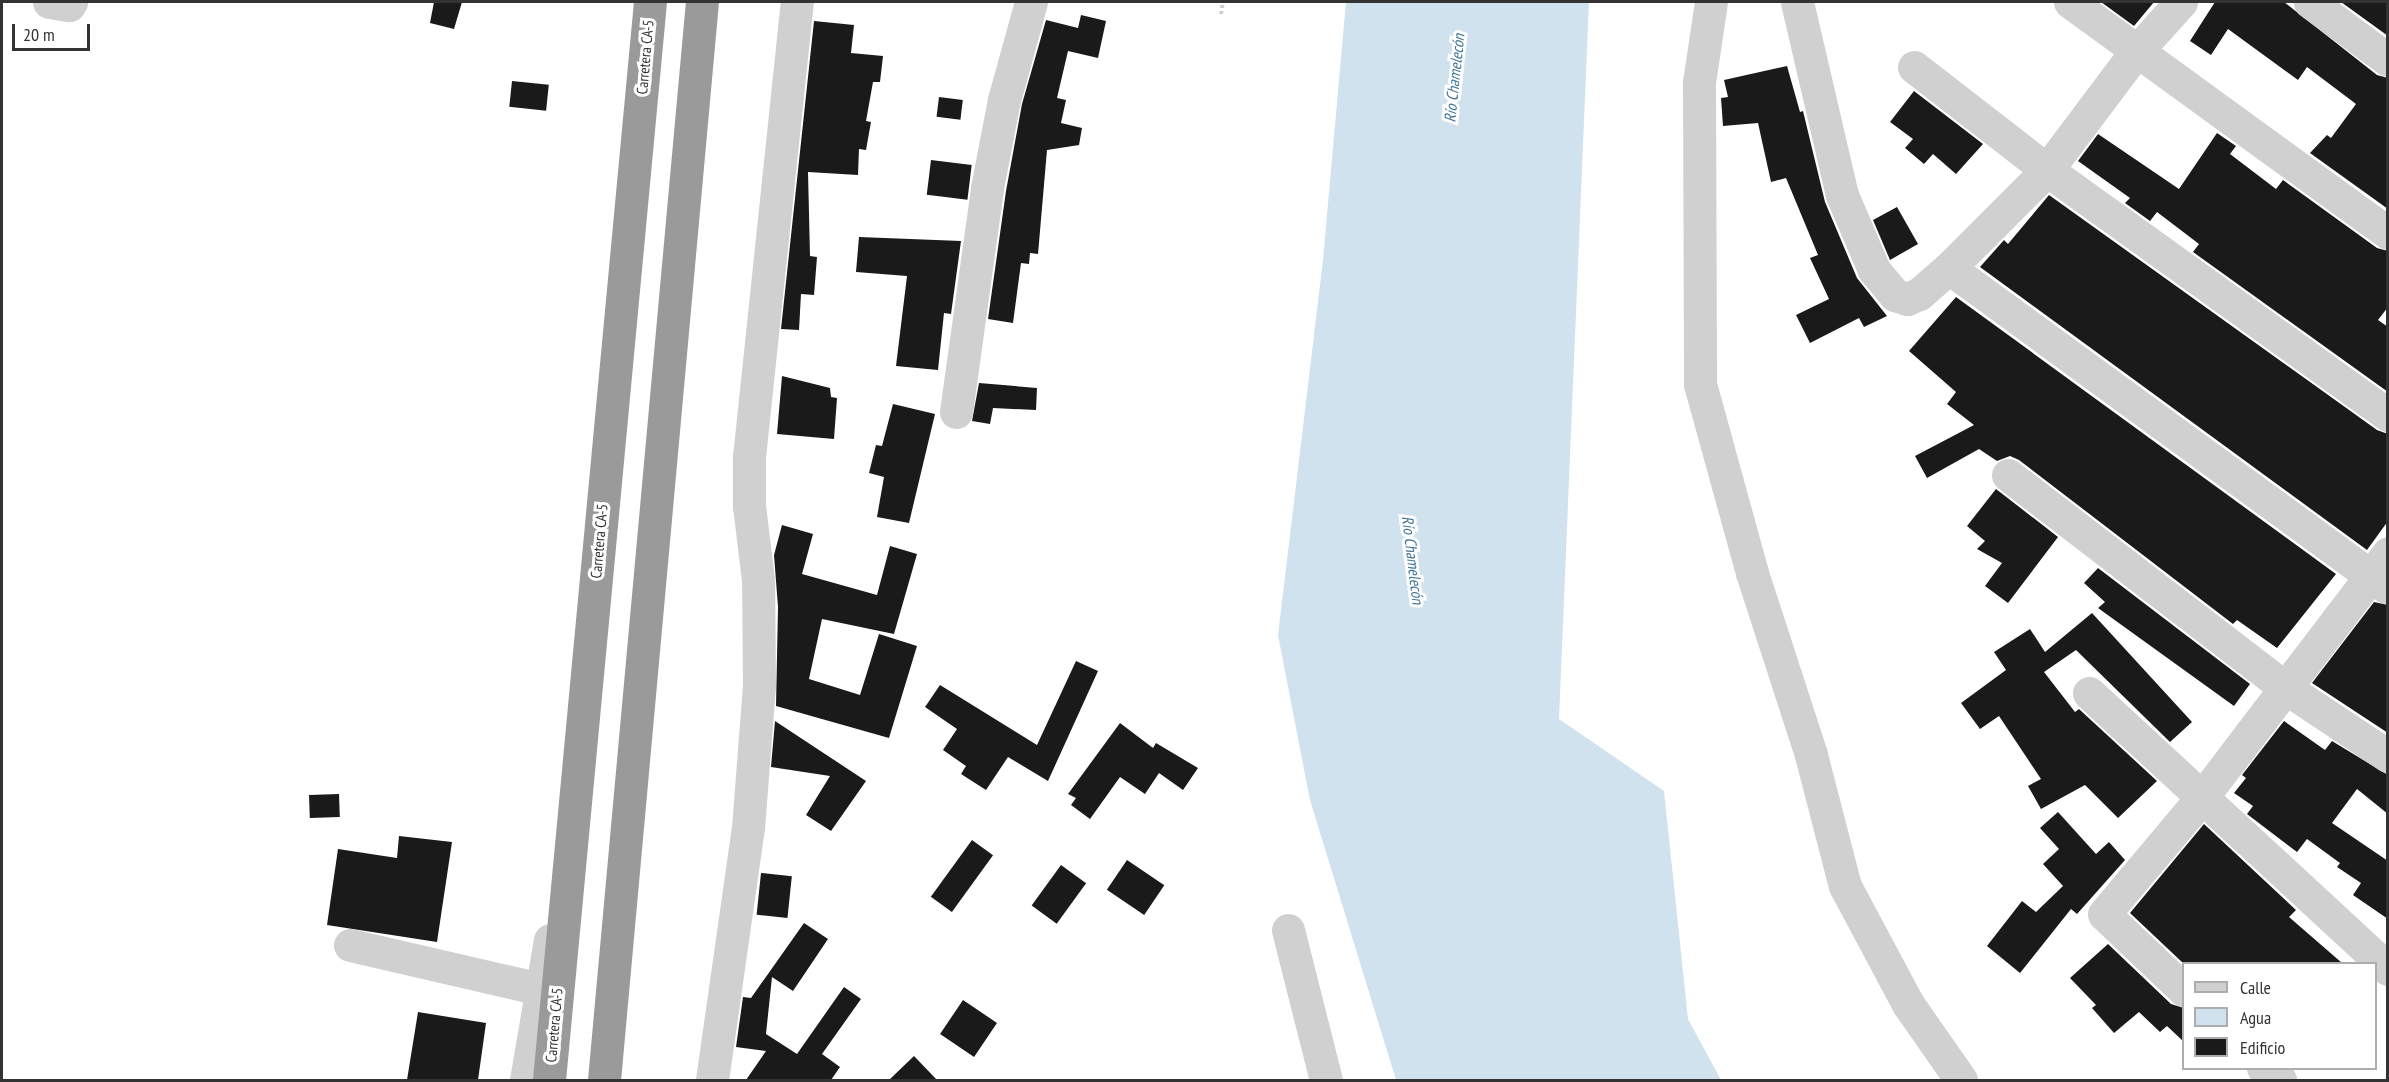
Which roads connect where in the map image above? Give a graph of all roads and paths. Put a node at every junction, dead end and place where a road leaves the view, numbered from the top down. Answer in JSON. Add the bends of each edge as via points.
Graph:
{"nodes":[{"id":1,"x":49,"y":2,"type":"edge"},
{"id":2,"x":71,"y":2,"type":"edge"},
{"id":3,"x":650,"y":2,"type":"edge"},
{"id":4,"x":702,"y":2,"type":"edge"},
{"id":5,"x":798,"y":2,"type":"edge"},
{"id":6,"x":1031,"y":2,"type":"edge"},
{"id":7,"x":1223,"y":2,"type":"edge"},
{"id":8,"x":1711,"y":2,"type":"edge"},
{"id":9,"x":1797,"y":2,"type":"edge"},
{"id":10,"x":2070,"y":2,"type":"edge"},
{"id":11,"x":2181,"y":2,"type":"edge"},
{"id":12,"x":2310,"y":2,"type":"edge"},
{"id":13,"x":1221,"y":14,"type":"dead end"},
{"id":14,"x":2135,"y":52,"type":"junction"},
{"id":15,"x":2388,"y":60,"type":"edge"},
{"id":16,"x":1914,"y":67,"type":"dead end"},
{"id":17,"x":2047,"y":170,"type":"junction"},
{"id":18,"x":2388,"y":233,"type":"edge"},
{"id":19,"x":1949,"y":268,"type":"junction"},
{"id":20,"x":956,"y":412,"type":"dead end"},
{"id":21,"x":2388,"y":415,"type":"edge"},
{"id":22,"x":2008,"y":475,"type":"dead end"},
{"id":23,"x":2381,"y":572,"type":"edge"},
{"id":24,"x":2284,"y":687,"type":"junction"},
{"id":25,"x":2090,"y":693,"type":"dead end"},
{"id":26,"x":2388,"y":756,"type":"edge"},
{"id":27,"x":2203,"y":796,"type":"junction"},
{"id":28,"x":569,"y":850,"type":"junction"},
{"id":29,"x":1288,"y":930,"type":"dead end"},
{"id":30,"x":350,"y":945,"type":"dead end"},
{"id":31,"x":2388,"y":969,"type":"edge"},
{"id":32,"x":2182,"y":988,"type":"edge"},
{"id":33,"x":540,"y":989,"type":"junction"},
{"id":34,"x":2266,"y":1070,"type":"edge"},
{"id":35,"x":526,"y":1080,"type":"edge"},
{"id":36,"x":549,"y":1080,"type":"edge"},
{"id":37,"x":604,"y":1080,"type":"edge"},
{"id":38,"x":712,"y":1080,"type":"edge"},
{"id":39,"x":1326,"y":1080,"type":"edge"},
{"id":40,"x":1961,"y":1080,"type":"edge"},
{"id":41,"x":2280,"y":1080,"type":"edge"}],
"edges":[{"from":1,"to":2,"type":"street"},
{"from":3,"to":28,"type":"highway","name":"Carretera CA-5"},
{"from":4,"to":37,"type":"highway"},
{"from":5,"to":38,"type":"street","via":[[749,457],[749,506],[758,580],[759,685],[746,839]]},
{"from":6,"to":20,"type":"street","via":[[1004,100],[987,188]]},
{"from":7,"to":13,"type":"path"},
{"from":8,"to":40,"type":"street","via":[[1699,82],[1700,384],[1845,886],[1908,1004]]},
{"from":9,"to":19,"type":"street","via":[[1842,195],[1874,270],[1895,296],[1907,299],[1919,294]]},
{"from":10,"to":14,"type":"street"},
{"from":11,"to":14,"type":"street"},
{"from":12,"to":15,"type":"street"},
{"from":14,"to":17,"type":"street"},
{"from":14,"to":18,"type":"street"},
{"from":16,"to":17,"type":"street"},
{"from":17,"to":19,"type":"street"},
{"from":17,"to":21,"type":"street"},
{"from":19,"to":23,"type":"street"},
{"from":22,"to":24,"type":"street"},
{"from":23,"to":24,"type":"street"},
{"from":24,"to":26,"type":"street"},
{"from":24,"to":27,"type":"street"},
{"from":25,"to":27,"type":"street"},
{"from":27,"to":31,"type":"street"},
{"from":27,"to":32,"type":"street","via":[[2104,914]]},
{"from":28,"to":33,"type":"street"},
{"from":28,"to":36,"type":"highway","name":"Carretera CA-5"},
{"from":29,"to":39,"type":"street"},
{"from":30,"to":33,"type":"street"},
{"from":33,"to":35,"type":"street"},
{"from":34,"to":41,"type":"street"}]}
